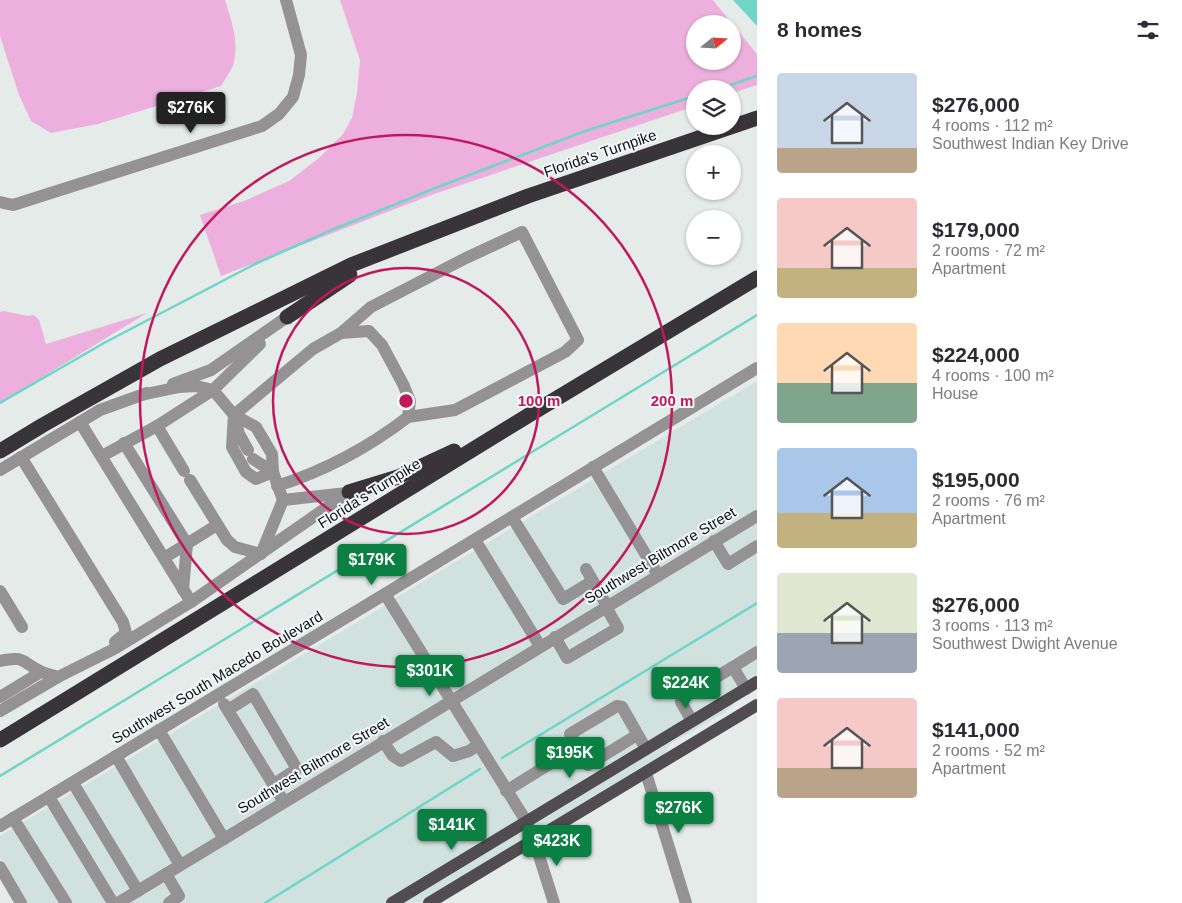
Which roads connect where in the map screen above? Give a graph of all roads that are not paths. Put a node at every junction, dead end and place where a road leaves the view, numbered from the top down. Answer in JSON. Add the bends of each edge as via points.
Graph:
{"nodes":[{"id":1,"x":286,"y":0,"type":"edge"},
{"id":2,"x":757,"y":118,"type":"edge"},
{"id":3,"x":0,"y":202,"type":"edge"},
{"id":4,"x":406,"y":243,"type":"junction"},
{"id":5,"x":757,"y":278,"type":"edge"},
{"id":6,"x":287,"y":317,"type":"junction"},
{"id":7,"x":341,"y":333,"type":"junction"},
{"id":8,"x":757,"y":368,"type":"edge"},
{"id":9,"x":212,"y":390,"type":"junction"},
{"id":10,"x":140,"y":395,"type":"junction"},
{"id":11,"x":234,"y":415,"type":"junction"},
{"id":12,"x":529,"y":415,"type":"junction"},
{"id":13,"x":408,"y":417,"type":"junction"},
{"id":14,"x":80,"y":422,"type":"junction"},
{"id":15,"x":157,"y":426,"type":"junction"},
{"id":16,"x":124,"y":443,"type":"junction"},
{"id":17,"x":0,"y":451,"type":"edge"},
{"id":18,"x":102,"y":456,"type":"junction"},
{"id":19,"x":21,"y":457,"type":"junction"},
{"id":20,"x":593,"y":468,"type":"junction"},
{"id":21,"x":0,"y":470,"type":"edge"},
{"id":22,"x":274,"y":472,"type":"junction"},
{"id":23,"x":277,"y":486,"type":"junction"},
{"id":24,"x":349,"y":492,"type":"junction"},
{"id":25,"x":283,"y":500,"type":"junction"},
{"id":26,"x":757,"y":516,"type":"edge"},
{"id":27,"x":512,"y":517,"type":"junction"},
{"id":28,"x":217,"y":525,"type":"junction"},
{"id":29,"x":475,"y":540,"type":"junction"},
{"id":30,"x":714,"y":541,"type":"junction"},
{"id":31,"x":187,"y":544,"type":"junction"},
{"id":32,"x":757,"y":546,"type":"edge"},
{"id":33,"x":260,"y":554,"type":"junction"},
{"id":34,"x":164,"y":558,"type":"junction"},
{"id":35,"x":586,"y":569,"type":"dead end"},
{"id":36,"x":658,"y":575,"type":"junction"},
{"id":37,"x":593,"y":581,"type":"junction"},
{"id":38,"x":183,"y":590,"type":"junction"},
{"id":39,"x":0,"y":591,"type":"edge"},
{"id":40,"x":385,"y":594,"type":"junction"},
{"id":41,"x":191,"y":602,"type":"junction"},
{"id":42,"x":606,"y":606,"type":"junction"},
{"id":43,"x":22,"y":627,"type":"dead end"},
{"id":44,"x":555,"y":637,"type":"junction"},
{"id":45,"x":540,"y":646,"type":"junction"},
{"id":46,"x":757,"y":652,"type":"edge"},
{"id":47,"x":97,"y":656,"type":"junction"},
{"id":48,"x":0,"y":661,"type":"edge"},
{"id":49,"x":733,"y":667,"type":"junction"},
{"id":50,"x":41,"y":672,"type":"junction"},
{"id":51,"x":58,"y":677,"type":"junction"},
{"id":52,"x":750,"y":689,"type":"edge"},
{"id":53,"x":218,"y":695,"type":"junction"},
{"id":54,"x":0,"y":697,"type":"edge"},
{"id":55,"x":450,"y":700,"type":"junction"},
{"id":56,"x":228,"y":710,"type":"junction"},
{"id":57,"x":756,"y":710,"type":"edge"},
{"id":58,"x":0,"y":711,"type":"edge"},
{"id":59,"x":692,"y":721,"type":"junction"},
{"id":60,"x":159,"y":730,"type":"junction"},
{"id":61,"x":637,"y":735,"type":"junction"},
{"id":62,"x":0,"y":740,"type":"edge"},
{"id":63,"x":384,"y":741,"type":"junction"},
{"id":64,"x":478,"y":745,"type":"junction"},
{"id":65,"x":576,"y":747,"type":"junction"},
{"id":66,"x":646,"y":750,"type":"junction"},
{"id":67,"x":116,"y":756,"type":"junction"},
{"id":68,"x":666,"y":761,"type":"junction"},
{"id":69,"x":646,"y":773,"type":"junction"},
{"id":70,"x":73,"y":782,"type":"junction"},
{"id":71,"x":274,"y":784,"type":"junction"},
{"id":72,"x":506,"y":790,"type":"junction"},
{"id":73,"x":49,"y":797,"type":"junction"},
{"id":74,"x":284,"y":802,"type":"junction"},
{"id":75,"x":13,"y":818,"type":"junction"},
{"id":76,"x":526,"y":821,"type":"junction"},
{"id":77,"x":0,"y":826,"type":"edge"},
{"id":78,"x":224,"y":838,"type":"junction"},
{"id":79,"x":534,"y":840,"type":"junction"},
{"id":80,"x":180,"y":865,"type":"junction"},
{"id":81,"x":0,"y":867,"type":"edge"},
{"id":82,"x":166,"y":874,"type":"junction"},
{"id":83,"x":138,"y":891,"type":"junction"},
{"id":84,"x":21,"y":903,"type":"edge"},
{"id":85,"x":66,"y":903,"type":"edge"},
{"id":86,"x":113,"y":903,"type":"edge"},
{"id":87,"x":118,"y":903,"type":"edge"},
{"id":88,"x":169,"y":903,"type":"edge"},
{"id":89,"x":392,"y":903,"type":"edge"},
{"id":90,"x":429,"y":903,"type":"edge"},
{"id":91,"x":554,"y":903,"type":"edge"},
{"id":92,"x":686,"y":903,"type":"edge"}],
"edges":[{"from":1,"to":3,"type":"street","via":[[301,55],[293,97],[279,114],[262,126],[12,205]]},
{"from":2,"to":4,"type":"highway","name":"Florida's Turnpike","via":[[528,196]]},
{"from":4,"to":6,"type":"highway","via":[[348,276]]},
{"from":4,"to":17,"type":"highway","name":"Florida's Turnpike","via":[[351,265],[160,358]]},
{"from":5,"to":12,"type":"highway","name":"Florida's Turnpike"},
{"from":6,"to":9,"type":"street"},
{"from":6,"to":10,"type":"street","via":[[211,370]]},
{"from":7,"to":11,"type":"street","via":[[313,349]]},
{"from":7,"to":13,"type":"street","via":[[369,331],[382,345],[410,401]]},
{"from":7,"to":13,"type":"street","via":[[371,307],[522,232],[578,340],[565,352],[455,410]]},
{"from":8,"to":20,"type":"street","name":"Southwest South Macedo Boulevard"},
{"from":9,"to":10,"type":"street","via":[[196,386],[179,387]]},
{"from":9,"to":11,"type":"street"},
{"from":9,"to":15,"type":"street"},
{"from":10,"to":14,"type":"street","via":[[100,410]]},
{"from":11,"to":22,"type":"street","via":[[239,434],[251,454]]},
{"from":11,"to":22,"type":"street","via":[[256,427],[272,454]]},
{"from":11,"to":22,"type":"street","via":[[232,446],[246,472],[256,479]]},
{"from":12,"to":24,"type":"highway","via":[[496,427],[445,456],[398,477]]},
{"from":12,"to":62,"type":"highway","name":"Florida's Turnpike"},
{"from":13,"to":23,"type":"street","via":[[382,437],[352,453]]},
{"from":14,"to":18,"type":"street"},
{"from":14,"to":19,"type":"street"},
{"from":15,"to":16,"type":"street"},
{"from":15,"to":28,"type":"street"},
{"from":16,"to":18,"type":"street"},
{"from":16,"to":31,"type":"street"},
{"from":18,"to":34,"type":"street"},
{"from":19,"to":21,"type":"street"},
{"from":19,"to":47,"type":"street","via":[[123,622],[126,633],[123,637]]},
{"from":20,"to":27,"type":"street","name":"Southwest South Macedo Boulevard"},
{"from":20,"to":36,"type":"street"},
{"from":22,"to":23,"type":"street"},
{"from":23,"to":25,"type":"street"},
{"from":24,"to":25,"type":"street"},
{"from":24,"to":33,"type":"street"},
{"from":25,"to":33,"type":"street"},
{"from":26,"to":30,"type":"street","name":"Southwest Biltmore Street"},
{"from":27,"to":29,"type":"street","name":"Southwest South Macedo Boulevard"},
{"from":27,"to":37,"type":"street","via":[[563,599]]},
{"from":28,"to":31,"type":"street"},
{"from":28,"to":33,"type":"street","via":[[235,547]]},
{"from":29,"to":40,"type":"street","name":"Southwest South Macedo Boulevard"},
{"from":29,"to":45,"type":"street"},
{"from":30,"to":32,"type":"street","via":[[728,564]]},
{"from":30,"to":36,"type":"street","name":"Southwest Biltmore Street"},
{"from":31,"to":34,"type":"street"},
{"from":31,"to":38,"type":"street"},
{"from":33,"to":41,"type":"street"},
{"from":34,"to":38,"type":"street"},
{"from":35,"to":37,"type":"street"},
{"from":36,"to":42,"type":"street","name":"Southwest Biltmore Street"},
{"from":37,"to":42,"type":"street"},
{"from":38,"to":41,"type":"street"},
{"from":39,"to":43,"type":"street"},
{"from":40,"to":53,"type":"street","name":"Southwest South Macedo Boulevard"},
{"from":40,"to":55,"type":"street"},
{"from":41,"to":47,"type":"street","via":[[116,648]]},
{"from":42,"to":44,"type":"street","name":"Southwest Biltmore Street"},
{"from":42,"to":44,"type":"street","via":[[618,628],[567,658]]},
{"from":44,"to":45,"type":"street","name":"Southwest Biltmore Street"},
{"from":45,"to":55,"type":"street","name":"Southwest Biltmore Street"},
{"from":46,"to":49,"type":"street"},
{"from":47,"to":51,"type":"street"},
{"from":48,"to":50,"type":"street","via":[[14,658],[26,661]]},
{"from":49,"to":52,"type":"street"},
{"from":49,"to":59,"type":"street","via":[[682,698],[681,702]]},
{"from":50,"to":51,"type":"street"},
{"from":50,"to":54,"type":"street"},
{"from":51,"to":58,"type":"street"},
{"from":52,"to":57,"type":"main road"},
{"from":52,"to":59,"type":"main road"},
{"from":52,"to":68,"type":"main road","via":[[740,700],[738,708],[673,748]]},
{"from":53,"to":56,"type":"street"},
{"from":53,"to":60,"type":"street","name":"Southwest South Macedo Boulevard"},
{"from":55,"to":63,"type":"street","name":"Southwest Biltmore Street"},
{"from":55,"to":64,"type":"street"},
{"from":56,"to":71,"type":"street"},
{"from":56,"to":71,"type":"street","via":[[253,694],[298,769]]},
{"from":57,"to":68,"type":"main road"},
{"from":59,"to":66,"type":"main road"},
{"from":60,"to":67,"type":"street","name":"Southwest South Macedo Boulevard"},
{"from":60,"to":78,"type":"street"},
{"from":61,"to":65,"type":"street","via":[[588,765]]},
{"from":61,"to":65,"type":"street","via":[[622,707],[617,706],[570,734]]},
{"from":61,"to":66,"type":"street"},
{"from":63,"to":64,"type":"street","via":[[393,756],[401,761],[436,742],[453,756]]},
{"from":63,"to":74,"type":"street","name":"Southwest Biltmore Street"},
{"from":64,"to":72,"type":"street"},
{"from":65,"to":72,"type":"street"},
{"from":66,"to":76,"type":"main road"},
{"from":67,"to":70,"type":"street","name":"Southwest South Macedo Boulevard"},
{"from":67,"to":80,"type":"street"},
{"from":68,"to":69,"type":"main road"},
{"from":69,"to":79,"type":"main road"},
{"from":69,"to":92,"type":"street"},
{"from":70,"to":73,"type":"street","name":"Southwest South Macedo Boulevard"},
{"from":70,"to":83,"type":"street"},
{"from":71,"to":74,"type":"street"},
{"from":72,"to":76,"type":"street"},
{"from":73,"to":75,"type":"street","name":"Southwest South Macedo Boulevard"},
{"from":73,"to":86,"type":"street"},
{"from":74,"to":78,"type":"street","name":"Southwest Biltmore Street"},
{"from":75,"to":77,"type":"street","name":"Southwest South Macedo Boulevard"},
{"from":75,"to":85,"type":"street"},
{"from":76,"to":79,"type":"street"},
{"from":76,"to":89,"type":"main road"},
{"from":78,"to":80,"type":"street","name":"Southwest Biltmore Street"},
{"from":79,"to":90,"type":"main road"},
{"from":79,"to":91,"type":"street"},
{"from":80,"to":82,"type":"street","name":"Southwest Biltmore Street"},
{"from":81,"to":84,"type":"street"},
{"from":82,"to":83,"type":"street","name":"Southwest Biltmore Street"},
{"from":82,"to":88,"type":"street","via":[[179,896]]},
{"from":83,"to":87,"type":"street","name":"Southwest Biltmore Street"}]}
